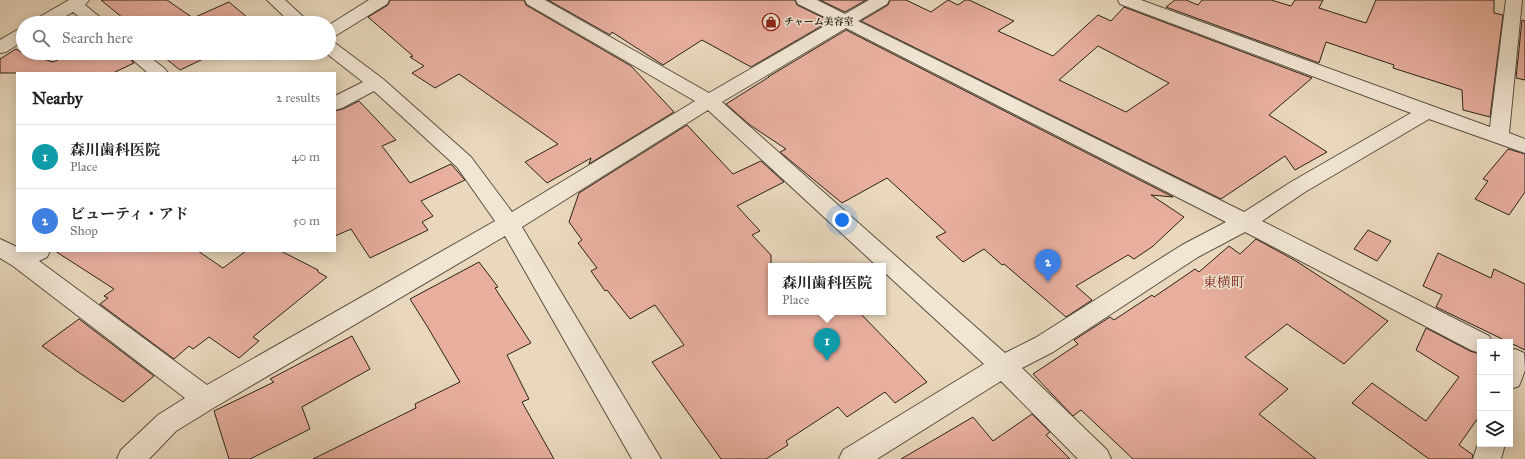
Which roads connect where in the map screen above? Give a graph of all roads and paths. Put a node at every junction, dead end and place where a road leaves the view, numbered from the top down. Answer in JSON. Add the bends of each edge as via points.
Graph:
{"nodes":[{"id":1,"x":275,"y":0,"type":"edge"},
{"id":2,"x":381,"y":0,"type":"edge"},
{"id":3,"x":533,"y":0,"type":"edge"},
{"id":4,"x":804,"y":0,"type":"edge"},
{"id":5,"x":881,"y":0,"type":"edge"},
{"id":6,"x":1126,"y":0,"type":"edge"},
{"id":7,"x":1514,"y":0,"type":"edge"},
{"id":8,"x":78,"y":2,"type":"edge"},
{"id":9,"x":54,"y":16,"type":"edge"},
{"id":10,"x":91,"y":16,"type":"edge"},
{"id":11,"x":293,"y":16,"type":"edge"},
{"id":12,"x":846,"y":20,"type":"junction"},
{"id":13,"x":336,"y":28,"type":"edge"},
{"id":14,"x":16,"y":38,"type":"edge"},
{"id":15,"x":0,"y":48,"type":"edge"},
{"id":16,"x":336,"y":53,"type":"edge"},
{"id":17,"x":143,"y":60,"type":"edge"},
{"id":18,"x":158,"y":72,"type":"edge"},
{"id":19,"x":376,"y":84,"type":"junction"},
{"id":20,"x":709,"y":101,"type":"junction"},
{"id":21,"x":336,"y":104,"type":"edge"},
{"id":22,"x":1427,"y":112,"type":"junction"},
{"id":23,"x":1499,"y":137,"type":"junction"},
{"id":24,"x":1525,"y":146,"type":"edge"},
{"id":25,"x":1245,"y":222,"type":"junction"},
{"id":26,"x":509,"y":224,"type":"junction"},
{"id":27,"x":0,"y":247,"type":"edge"},
{"id":28,"x":16,"y":252,"type":"edge"},
{"id":29,"x":17,"y":252,"type":"edge"},
{"id":30,"x":30,"y":256,"type":"edge"},
{"id":31,"x":1477,"y":340,"type":"edge"},
{"id":32,"x":1003,"y":366,"type":"junction"},
{"id":33,"x":206,"y":399,"type":"junction"},
{"id":34,"x":1490,"y":447,"type":"edge"},
{"id":35,"x":131,"y":459,"type":"edge"},
{"id":36,"x":647,"y":459,"type":"edge"},
{"id":37,"x":853,"y":459,"type":"edge"},
{"id":38,"x":1097,"y":459,"type":"edge"},
{"id":39,"x":1486,"y":459,"type":"edge"}],
"edges":[{"from":1,"to":11,"type":"street"},
{"from":2,"to":13,"type":"street"},
{"from":3,"to":20,"type":"street"},
{"from":4,"to":12,"type":"street"},
{"from":5,"to":12,"type":"street"},
{"from":6,"to":22,"type":"street"},
{"from":7,"to":23,"type":"street"},
{"from":8,"to":9,"type":"street"},
{"from":8,"to":10,"type":"street"},
{"from":12,"to":20,"type":"street"},
{"from":12,"to":25,"type":"street"},
{"from":14,"to":15,"type":"street"},
{"from":16,"to":19,"type":"street"},
{"from":17,"to":18,"type":"street"},
{"from":19,"to":21,"type":"street"},
{"from":19,"to":26,"type":"street","via":[[464,162]]},
{"from":20,"to":26,"type":"street"},
{"from":20,"to":32,"type":"street"},
{"from":22,"to":23,"type":"street"},
{"from":22,"to":25,"type":"street","via":[[1298,187]]},
{"from":23,"to":24,"type":"street"},
{"from":25,"to":31,"type":"street"},
{"from":25,"to":32,"type":"street","via":[[1190,251],[1044,345]]},
{"from":26,"to":33,"type":"street"},
{"from":26,"to":36,"type":"street"},
{"from":27,"to":28,"type":"street"},
{"from":29,"to":30,"type":"street"},
{"from":30,"to":33,"type":"street"},
{"from":32,"to":37,"type":"street"},
{"from":32,"to":38,"type":"street"},
{"from":33,"to":35,"type":"street","via":[[167,423]]},
{"from":34,"to":39,"type":"street"}]}
